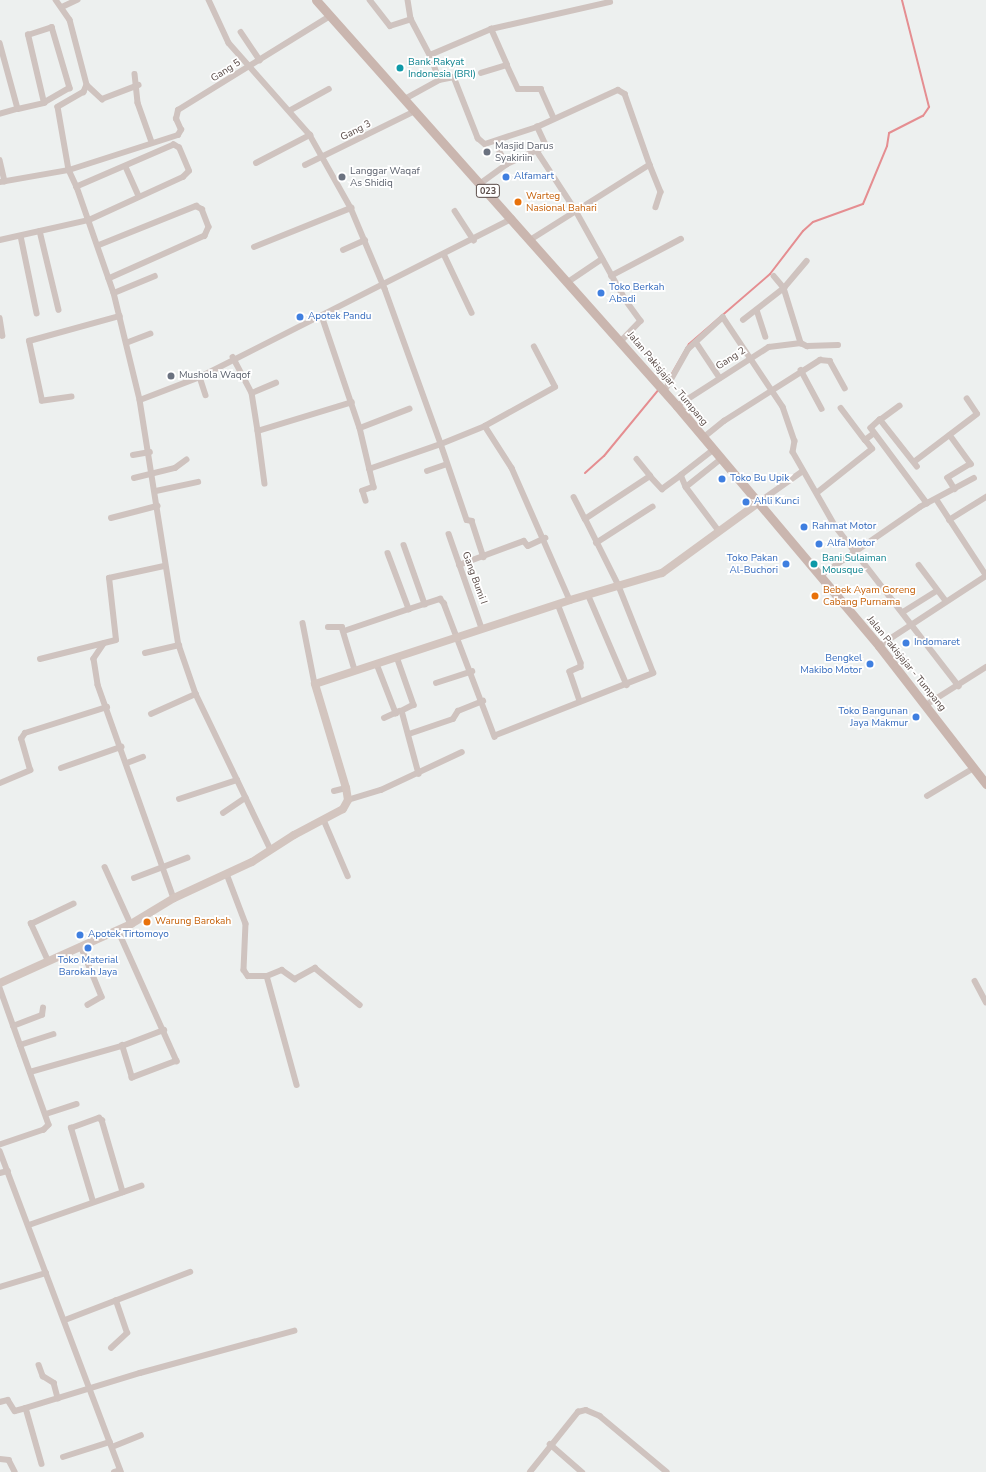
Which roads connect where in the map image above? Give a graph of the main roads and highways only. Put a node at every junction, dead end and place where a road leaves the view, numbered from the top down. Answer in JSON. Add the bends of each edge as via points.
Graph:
{"nodes":[{"id":1,"x":316,"y":0,"type":"edge"},
{"id":2,"x":986,"y":784,"type":"edge"}],
"edges":[{"from":1,"to":2,"type":"main road","name":"Jalan Pakisjajar - Tumpang","number":"023","via":[[677,406],[879,646]]}]}
